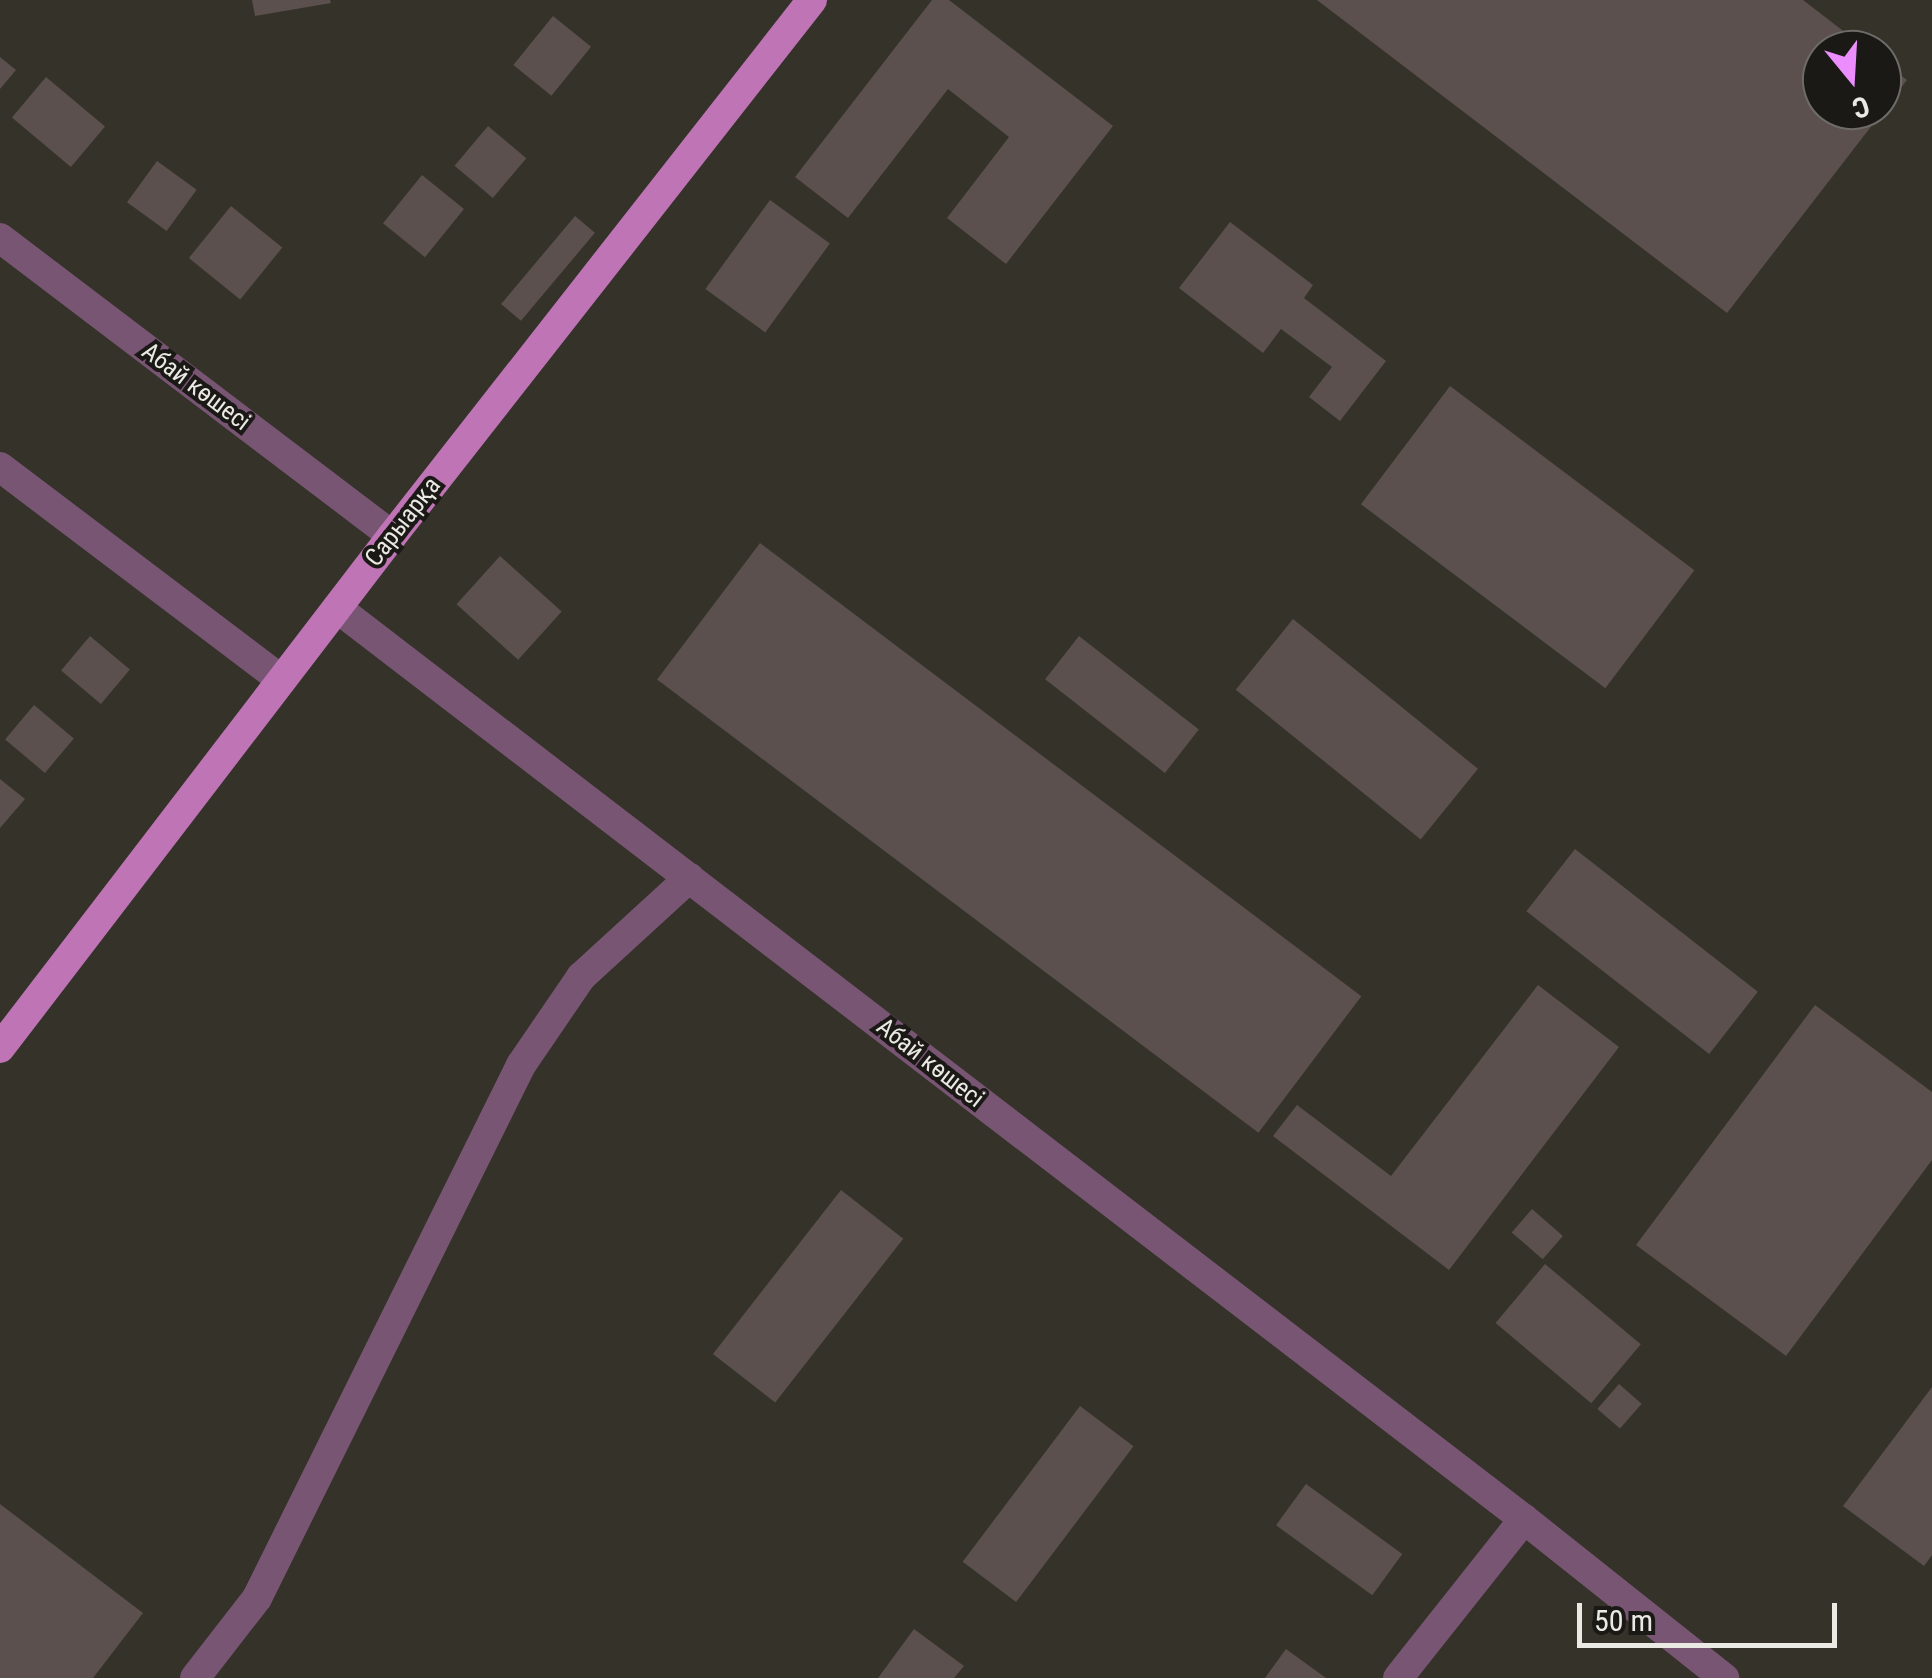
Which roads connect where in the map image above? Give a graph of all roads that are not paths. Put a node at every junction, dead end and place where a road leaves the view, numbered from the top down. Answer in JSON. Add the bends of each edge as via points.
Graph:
{"nodes":[{"id":1,"x":812,"y":0,"type":"edge"},
{"id":2,"x":0,"y":238,"type":"edge"},
{"id":3,"x":0,"y":467,"type":"edge"},
{"id":4,"x":392,"y":536,"type":"junction"},
{"id":5,"x":337,"y":608,"type":"junction"},
{"id":6,"x":282,"y":680,"type":"junction"},
{"id":7,"x":689,"y":878,"type":"junction"},
{"id":8,"x":0,"y":1048,"type":"edge"},
{"id":9,"x":1524,"y":1519,"type":"junction"},
{"id":10,"x":195,"y":1678,"type":"edge"},
{"id":11,"x":1398,"y":1678,"type":"edge"},
{"id":12,"x":1724,"y":1678,"type":"edge"}],
"edges":[{"from":1,"to":4,"type":"main road","name":"Сарыарқа"},
{"from":2,"to":4,"type":"street","name":"Абай көшесі"},
{"from":3,"to":6,"type":"street"},
{"from":4,"to":5,"type":"main road","name":"Сарыарқа"},
{"from":5,"to":6,"type":"main road","name":"Сарыарқа"},
{"from":5,"to":7,"type":"street","name":"Абай көшесі"},
{"from":6,"to":8,"type":"main road","name":"Сарыарқа"},
{"from":7,"to":9,"type":"street","name":"Абай көшесі"},
{"from":7,"to":10,"type":"street","via":[[581,977],[521,1066],[257,1598]]},
{"from":9,"to":11,"type":"street"},
{"from":9,"to":12,"type":"street","name":"Абай көшесі"}]}
